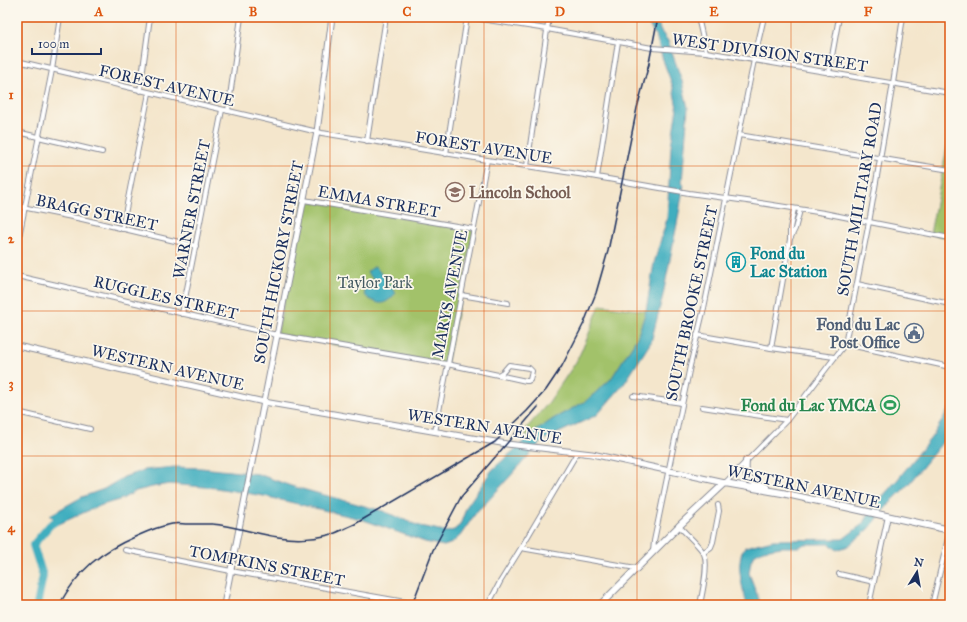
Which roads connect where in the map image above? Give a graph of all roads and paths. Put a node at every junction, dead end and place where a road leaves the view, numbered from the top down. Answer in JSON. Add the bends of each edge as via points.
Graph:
{"nodes":[{"id":1,"x":60,"y":17,"type":"edge"},
{"id":2,"x":150,"y":17,"type":"edge"},
{"id":3,"x":241,"y":17,"type":"edge"},
{"id":4,"x":332,"y":17,"type":"edge"},
{"id":5,"x":386,"y":17,"type":"edge"},
{"id":6,"x":468,"y":17,"type":"edge"},
{"id":7,"x":548,"y":17,"type":"edge"},
{"id":8,"x":698,"y":17,"type":"edge"},
{"id":9,"x":764,"y":17,"type":"edge"},
{"id":10,"x":839,"y":17,"type":"edge"},
{"id":11,"x":903,"y":17,"type":"edge"},
{"id":12,"x":547,"y":29,"type":"junction"},
{"id":13,"x":618,"y":42,"type":"junction"},
{"id":14,"x":706,"y":52,"type":"junction"},
{"id":15,"x":754,"y":60,"type":"junction"},
{"id":16,"x":17,"y":61,"type":"edge"},
{"id":17,"x":52,"y":70,"type":"junction"},
{"id":18,"x":829,"y":73,"type":"junction"},
{"id":19,"x":893,"y":83,"type":"junction"},
{"id":20,"x":140,"y":90,"type":"junction"},
{"id":21,"x":149,"y":93,"type":"junction"},
{"id":22,"x":950,"y":93,"type":"edge"},
{"id":23,"x":222,"y":110,"type":"junction"},
{"id":24,"x":228,"y":111,"type":"junction"},
{"id":25,"x":17,"y":132,"type":"edge"},
{"id":26,"x":317,"y":132,"type":"junction"},
{"id":27,"x":739,"y":135,"type":"junction"},
{"id":28,"x":39,"y":138,"type":"junction"},
{"id":29,"x":367,"y":141,"type":"junction"},
{"id":30,"x":102,"y":152,"type":"dead end"},
{"id":31,"x":446,"y":154,"type":"junction"},
{"id":32,"x":880,"y":159,"type":"junction"},
{"id":33,"x":487,"y":160,"type":"junction"},
{"id":34,"x":527,"y":166,"type":"junction"},
{"id":35,"x":950,"y":170,"type":"edge"},
{"id":36,"x":597,"y":177,"type":"junction"},
{"id":37,"x":726,"y":198,"type":"junction"},
{"id":38,"x":304,"y":200,"type":"junction"},
{"id":39,"x":17,"y":206,"type":"edge"},
{"id":40,"x":25,"y":208,"type":"junction"},
{"id":41,"x":794,"y":209,"type":"junction"},
{"id":42,"x":800,"y":210,"type":"junction"},
{"id":43,"x":869,"y":222,"type":"junction"},
{"id":44,"x":122,"y":229,"type":"junction"},
{"id":45,"x":474,"y":229,"type":"junction"},
{"id":46,"x":950,"y":238,"type":"edge"},
{"id":47,"x":790,"y":239,"type":"junction"},
{"id":48,"x":196,"y":246,"type":"junction"},
{"id":49,"x":17,"y":247,"type":"edge"},
{"id":50,"x":17,"y":276,"type":"edge"},
{"id":51,"x":857,"y":284,"type":"junction"},
{"id":52,"x":461,"y":295,"type":"junction"},
{"id":53,"x":508,"y":303,"type":"dead end"},
{"id":54,"x":950,"y":304,"type":"edge"},
{"id":55,"x":182,"y":314,"type":"junction"},
{"id":56,"x":277,"y":335,"type":"junction"},
{"id":57,"x":697,"y":335,"type":"junction"},
{"id":58,"x":845,"y":344,"type":"junction"},
{"id":59,"x":17,"y":346,"type":"edge"},
{"id":60,"x":771,"y":348,"type":"junction"},
{"id":61,"x":834,"y":358,"type":"junction"},
{"id":62,"x":447,"y":364,"type":"junction"},
{"id":63,"x":950,"y":367,"type":"edge"},
{"id":64,"x":498,"y":375,"type":"junction"},
{"id":65,"x":633,"y":396,"type":"dead end"},
{"id":66,"x":264,"y":402,"type":"junction"},
{"id":67,"x":682,"y":403,"type":"junction"},
{"id":68,"x":702,"y":407,"type":"dead end"},
{"id":69,"x":17,"y":412,"type":"edge"},
{"id":70,"x":787,"y":420,"type":"junction"},
{"id":71,"x":90,"y":429,"type":"dead end"},
{"id":72,"x":435,"y":432,"type":"junction"},
{"id":73,"x":577,"y":453,"type":"junction"},
{"id":74,"x":746,"y":461,"type":"junction"},
{"id":75,"x":669,"y":470,"type":"junction"},
{"id":76,"x":725,"y":483,"type":"junction"},
{"id":77,"x":782,"y":493,"type":"junction"},
{"id":78,"x":718,"y":505,"type":"dead end"},
{"id":79,"x":885,"y":516,"type":"junction"},
{"id":80,"x":679,"y":526,"type":"junction"},
{"id":81,"x":950,"y":530,"type":"edge"},
{"id":82,"x":521,"y":548,"type":"junction"},
{"id":83,"x":125,"y":550,"type":"dead end"},
{"id":84,"x":653,"y":552,"type":"junction"},
{"id":85,"x":704,"y":552,"type":"junction"},
{"id":86,"x":636,"y":568,"type":"junction"},
{"id":87,"x":231,"y":571,"type":"junction"},
{"id":88,"x":839,"y":574,"type":"dead end"},
{"id":89,"x":874,"y":582,"type":"junction"},
{"id":90,"x":405,"y":602,"type":"dead end"},
{"id":91,"x":224,"y":605,"type":"edge"},
{"id":92,"x":488,"y":605,"type":"edge"},
{"id":93,"x":600,"y":605,"type":"edge"},
{"id":94,"x":700,"y":605,"type":"edge"},
{"id":95,"x":869,"y":605,"type":"edge"},
{"id":96,"x":932,"y":605,"type":"edge"}],
"edges":[{"from":1,"to":17,"type":"street"},
{"from":2,"to":20,"type":"street"},
{"from":3,"to":24,"type":"street"},
{"from":4,"to":26,"type":"street","name":"SOUTH HICKORY STREET"},
{"from":5,"to":29,"type":"street"},
{"from":6,"to":12,"type":"street","name":"WEST DIVISION STREET"},
{"from":6,"to":31,"type":"street"},
{"from":7,"to":12,"type":"street"},
{"from":8,"to":14,"type":"street"},
{"from":9,"to":15,"type":"street","name":"SOUTH BROOKE STREET"},
{"from":10,"to":18,"type":"street"},
{"from":11,"to":19,"type":"street","name":"SOUTH MILITARY ROAD"},
{"from":12,"to":13,"type":"street","name":"WEST DIVISION STREET"},
{"from":12,"to":34,"type":"street"},
{"from":13,"to":14,"type":"street","name":"WEST DIVISION STREET"},
{"from":13,"to":36,"type":"street"},
{"from":14,"to":15,"type":"street","name":"WEST DIVISION STREET"},
{"from":15,"to":18,"type":"street","name":"WEST DIVISION STREET"},
{"from":15,"to":27,"type":"street","name":"SOUTH BROOKE STREET"},
{"from":16,"to":17,"type":"street","name":"FOREST AVENUE"},
{"from":17,"to":20,"type":"street","name":"FOREST AVENUE"},
{"from":17,"to":28,"type":"street"},
{"from":18,"to":19,"type":"street","name":"WEST DIVISION STREET"},
{"from":19,"to":22,"type":"street","name":"WEST DIVISION STREET"},
{"from":19,"to":32,"type":"street","name":"SOUTH MILITARY ROAD"},
{"from":20,"to":21,"type":"street","name":"FOREST AVENUE"},
{"from":21,"to":23,"type":"street","name":"FOREST AVENUE"},
{"from":21,"to":44,"type":"street"},
{"from":23,"to":24,"type":"street","name":"FOREST AVENUE"},
{"from":23,"to":48,"type":"street","name":"WARNER STREET"},
{"from":24,"to":26,"type":"street","name":"FOREST AVENUE"},
{"from":25,"to":28,"type":"street"},
{"from":26,"to":29,"type":"street","name":"FOREST AVENUE"},
{"from":26,"to":38,"type":"street","name":"SOUTH HICKORY STREET"},
{"from":27,"to":32,"type":"street"},
{"from":27,"to":37,"type":"street","name":"SOUTH BROOKE STREET"},
{"from":28,"to":30,"type":"street"},
{"from":28,"to":40,"type":"street"},
{"from":29,"to":31,"type":"street","name":"FOREST AVENUE"},
{"from":31,"to":33,"type":"street","name":"FOREST AVENUE"},
{"from":32,"to":35,"type":"street"},
{"from":32,"to":43,"type":"street","name":"SOUTH MILITARY ROAD"},
{"from":33,"to":34,"type":"street","name":"FOREST AVENUE"},
{"from":33,"to":45,"type":"street","name":"MARYS AVENUE"},
{"from":34,"to":36,"type":"street","name":"FOREST AVENUE"},
{"from":36,"to":37,"type":"street","name":"FOREST AVENUE"},
{"from":37,"to":41,"type":"street","name":"FOREST AVENUE"},
{"from":37,"to":57,"type":"street","name":"SOUTH BROOKE STREET"},
{"from":38,"to":45,"type":"street","name":"EMMA STREET"},
{"from":38,"to":56,"type":"street","name":"SOUTH HICKORY STREET"},
{"from":39,"to":40,"type":"street","name":"BRAGG STREET"},
{"from":40,"to":44,"type":"street","name":"BRAGG STREET"},
{"from":40,"to":49,"type":"street"},
{"from":41,"to":42,"type":"street","name":"FOREST AVENUE"},
{"from":41,"to":47,"type":"street"},
{"from":42,"to":43,"type":"street","name":"FOREST AVENUE"},
{"from":42,"to":47,"type":"street"},
{"from":43,"to":46,"type":"street","name":"FOREST AVENUE"},
{"from":43,"to":51,"type":"street","name":"SOUTH MILITARY ROAD"},
{"from":44,"to":48,"type":"street","name":"BRAGG STREET"},
{"from":45,"to":52,"type":"street","name":"MARYS AVENUE"},
{"from":47,"to":60,"type":"street"},
{"from":48,"to":55,"type":"street","name":"WARNER STREET"},
{"from":50,"to":55,"type":"street","name":"RUGGLES STREET"},
{"from":51,"to":54,"type":"street"},
{"from":51,"to":58,"type":"street","name":"SOUTH MILITARY ROAD"},
{"from":52,"to":53,"type":"street"},
{"from":52,"to":62,"type":"street","name":"MARYS AVENUE"},
{"from":55,"to":56,"type":"street","name":"RUGGLES STREET"},
{"from":56,"to":62,"type":"street","name":"RUGGLES STREET"},
{"from":56,"to":66,"type":"street","name":"SOUTH HICKORY STREET"},
{"from":57,"to":60,"type":"street"},
{"from":57,"to":67,"type":"street","name":"SOUTH BROOKE STREET"},
{"from":58,"to":61,"type":"street","name":"SOUTH MILITARY ROAD"},
{"from":58,"to":63,"type":"street"},
{"from":59,"to":66,"type":"street","name":"WESTERN AVENUE"},
{"from":60,"to":61,"type":"street"},
{"from":61,"to":70,"type":"street","name":"SOUTH MILITARY ROAD"},
{"from":62,"to":64,"type":"street","name":"RUGGLES STREET"},
{"from":62,"to":72,"type":"street","name":"MARYS AVENUE"},
{"from":64,"to":64,"type":"street","name":"RUGGLES STREET","via":[[528,381],[532,371],[529,368],[509,365]]},
{"from":65,"to":67,"type":"street"},
{"from":66,"to":72,"type":"street","name":"WESTERN AVENUE"},
{"from":66,"to":87,"type":"street","name":"SOUTH HICKORY STREET"},
{"from":67,"to":75,"type":"street","name":"SOUTH BROOKE STREET"},
{"from":68,"to":70,"type":"street"},
{"from":69,"to":71,"type":"street"},
{"from":70,"to":74,"type":"street","name":"SOUTH MILITARY ROAD"},
{"from":72,"to":73,"type":"street","name":"WESTERN AVENUE","via":[[514,446]]},
{"from":73,"to":75,"type":"street","name":"WESTERN AVENUE"},
{"from":73,"to":82,"type":"street"},
{"from":74,"to":76,"type":"street","name":"SOUTH MILITARY ROAD"},
{"from":74,"to":77,"type":"main road","via":[[745,473],[748,479]]},
{"from":75,"to":76,"type":"street","name":"WESTERN AVENUE"},
{"from":75,"to":84,"type":"street","name":"SOUTH BROOKE STREET"},
{"from":76,"to":77,"type":"main road","name":"WESTERN AVENUE"},
{"from":76,"to":80,"type":"main road","name":"SOUTH MILITARY ROAD"},
{"from":77,"to":79,"type":"main road","name":"WESTERN AVENUE"},
{"from":78,"to":85,"type":"street","via":[[713,542]]},
{"from":79,"to":81,"type":"main road","name":"WESTERN AVENUE"},
{"from":79,"to":89,"type":"street"},
{"from":80,"to":84,"type":"main road","name":"SOUTH MILITARY ROAD"},
{"from":80,"to":85,"type":"street"},
{"from":81,"to":96,"type":"street"},
{"from":82,"to":86,"type":"street"},
{"from":82,"to":92,"type":"street"},
{"from":83,"to":87,"type":"street","name":"TOMPKINS STREET"},
{"from":84,"to":86,"type":"main road","name":"SOUTH MILITARY ROAD"},
{"from":85,"to":94,"type":"street","via":[[706,572]]},
{"from":86,"to":93,"type":"main road","name":"SOUTH MILITARY ROAD"},
{"from":87,"to":90,"type":"street","name":"TOMPKINS STREET"},
{"from":87,"to":91,"type":"street","name":"SOUTH HICKORY STREET"},
{"from":88,"to":89,"type":"street"},
{"from":89,"to":95,"type":"street"}]}
